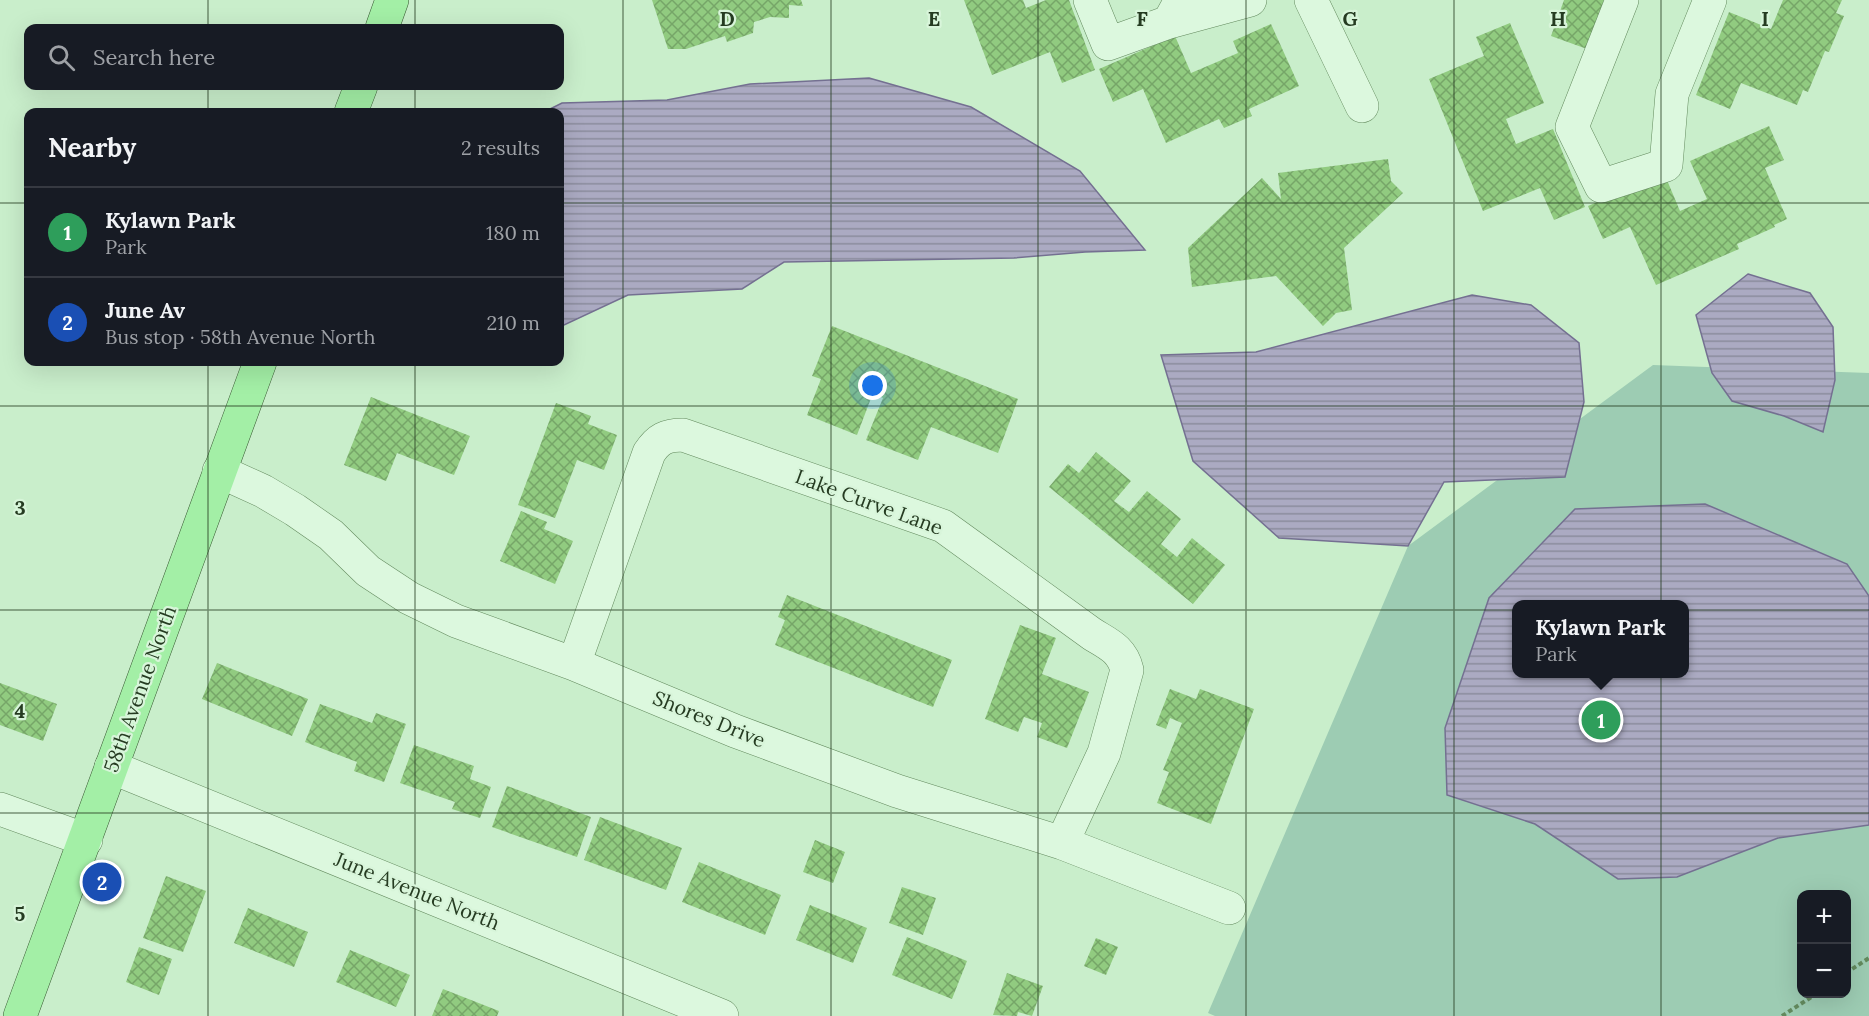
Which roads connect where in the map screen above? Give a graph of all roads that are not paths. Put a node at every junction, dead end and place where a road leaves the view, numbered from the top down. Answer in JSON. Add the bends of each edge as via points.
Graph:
{"nodes":[{"id":1,"x":392,"y":0,"type":"edge"},
{"id":2,"x":1090,"y":0,"type":"edge"},
{"id":3,"x":1250,"y":0,"type":"edge"},
{"id":4,"x":1311,"y":0,"type":"edge"},
{"id":5,"x":1622,"y":0,"type":"edge"},
{"id":6,"x":1710,"y":0,"type":"edge"},
{"id":7,"x":1175,"y":11,"type":"edge"},
{"id":8,"x":383,"y":24,"type":"edge"},
{"id":9,"x":359,"y":90,"type":"edge"},
{"id":10,"x":1362,"y":106,"type":"dead end"},
{"id":11,"x":353,"y":108,"type":"edge"},
{"id":12,"x":258,"y":366,"type":"edge"},
{"id":13,"x":219,"y":471,"type":"junction"},
{"id":14,"x":574,"y":664,"type":"junction"},
{"id":15,"x":111,"y":767,"type":"junction"},
{"id":16,"x":0,"y":809,"type":"edge"},
{"id":17,"x":86,"y":840,"type":"junction"},
{"id":18,"x":1062,"y":843,"type":"junction"},
{"id":19,"x":1229,"y":908,"type":"dead end"},
{"id":20,"x":20,"y":1016,"type":"edge"},
{"id":21,"x":722,"y":1016,"type":"edge"}],
"edges":[{"from":1,"to":8,"type":"main road"},
{"from":2,"to":7,"type":"street","via":[[1108,44]]},
{"from":3,"to":7,"type":"street"},
{"from":4,"to":10,"type":"street"},
{"from":5,"to":6,"type":"street","via":[[1572,127],[1601,186],[1665,165],[1672,94]]},
{"from":9,"to":11,"type":"main road"},
{"from":12,"to":13,"type":"main road","name":"58th Avenue North"},
{"from":13,"to":14,"type":"street","name":"Shores Drive","via":[[296,510],[331,535],[368,571],[409,598],[456,621]]},
{"from":13,"to":15,"type":"main road","name":"58th Avenue North"},
{"from":14,"to":18,"type":"street","name":"Shores Drive","via":[[746,735],[897,791]]},
{"from":14,"to":18,"type":"street","name":"Lake Curve Lane","via":[[649,453],[656,442],[669,435],[683,435],[943,526],[1124,657],[1127,670],[1104,753]]},
{"from":15,"to":17,"type":"main road","name":"58th Avenue North"},
{"from":15,"to":21,"type":"street","name":"June Avenue North"},
{"from":16,"to":17,"type":"street"},
{"from":17,"to":20,"type":"main road","name":"58th Avenue North"},
{"from":18,"to":19,"type":"street","name":"Shores Drive"}]}
